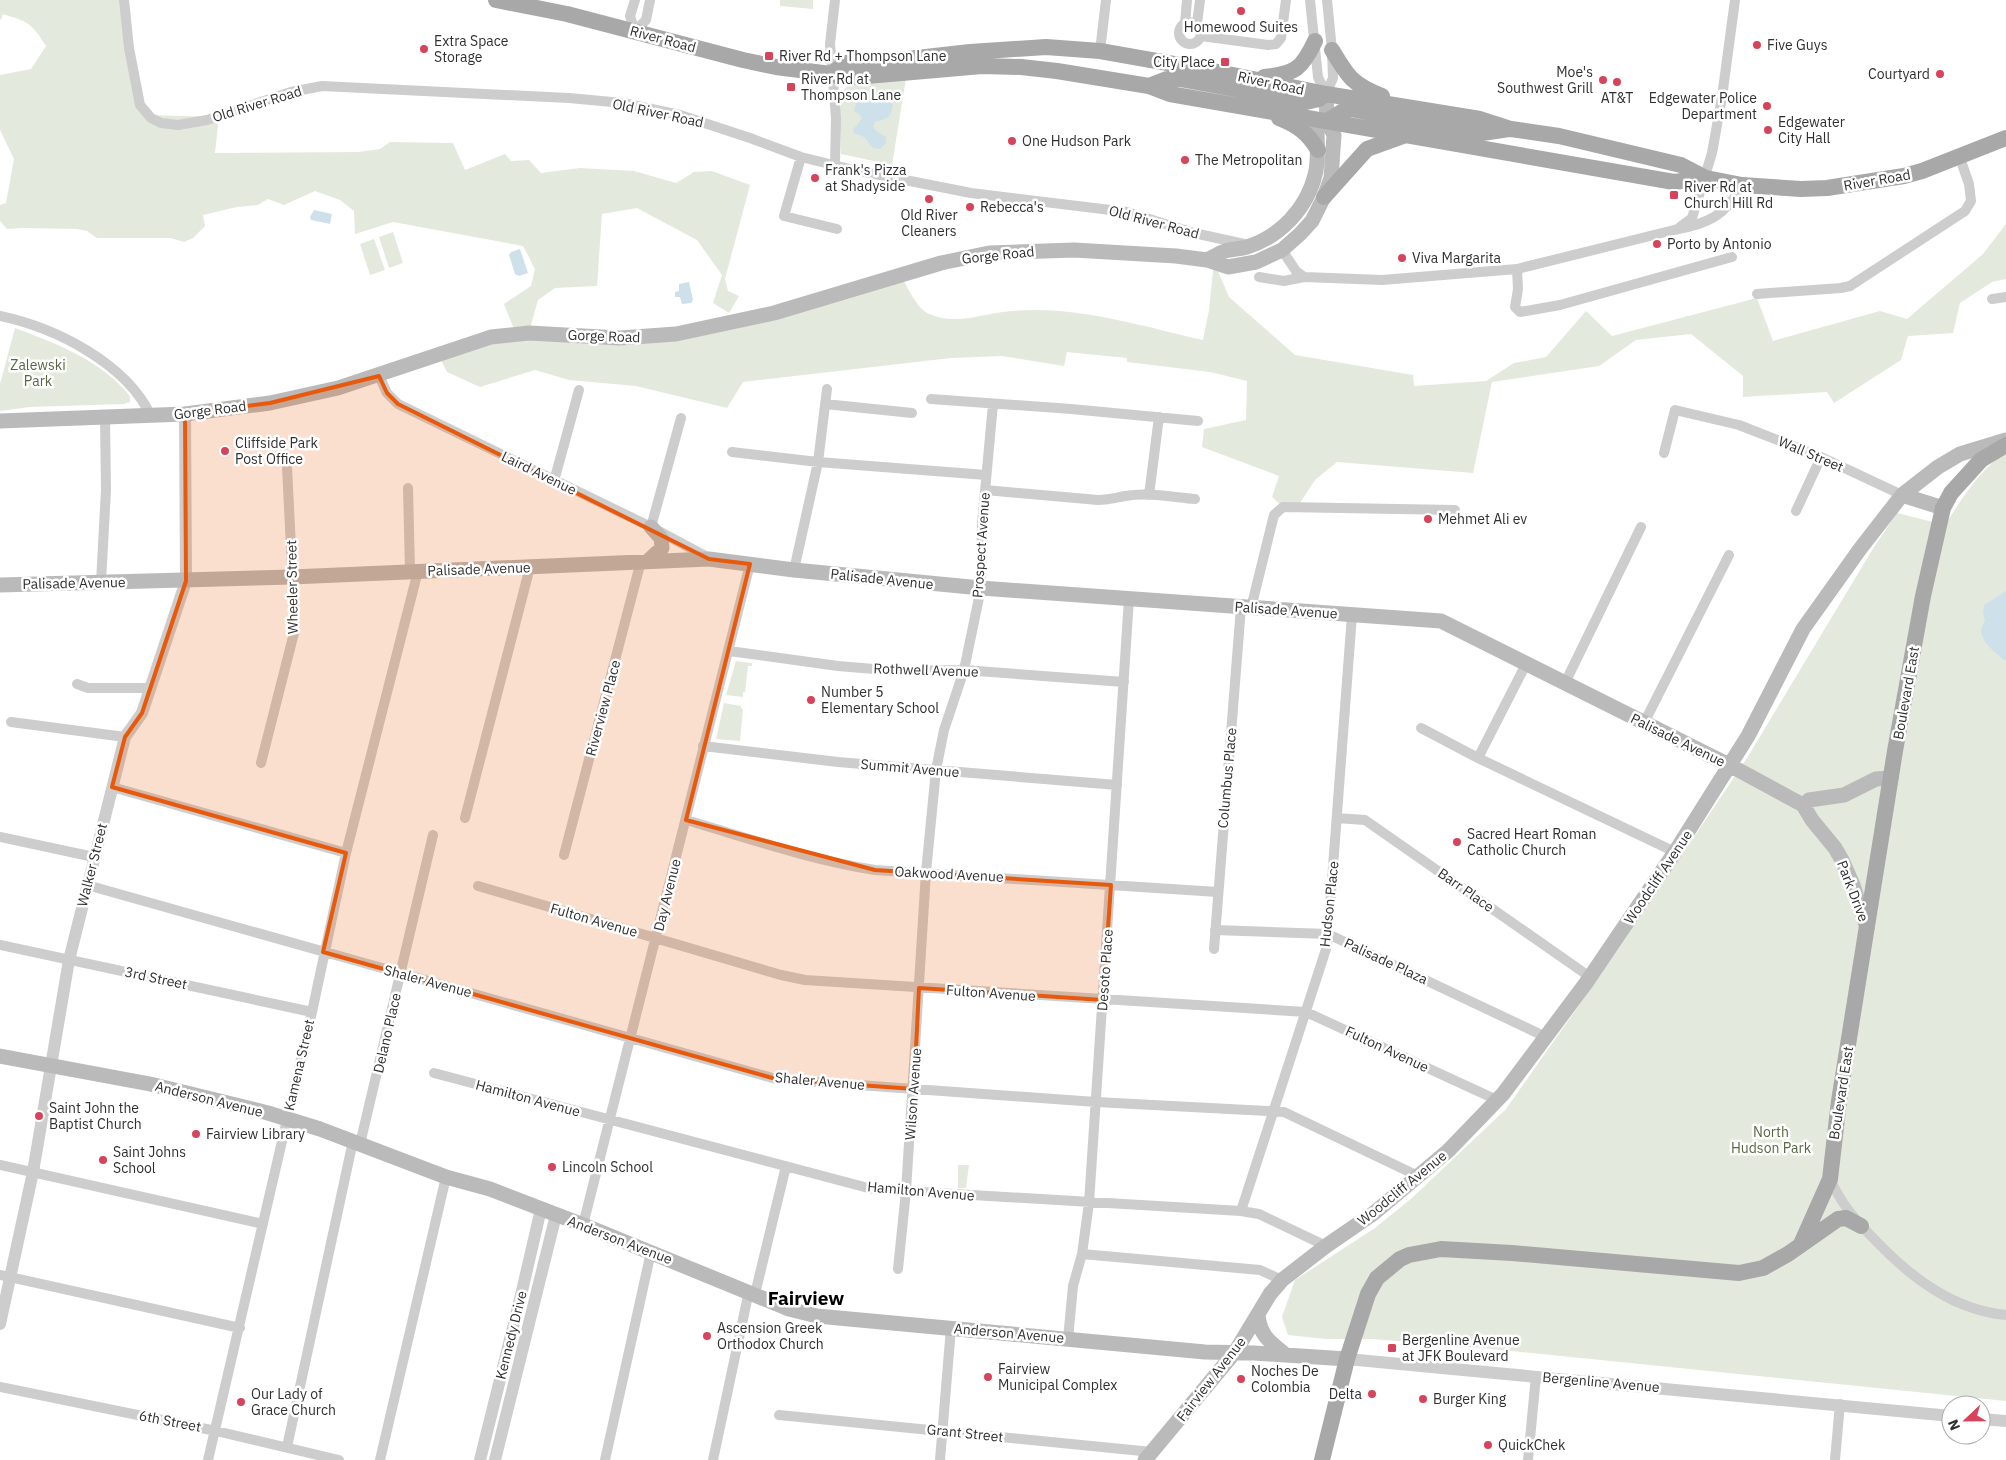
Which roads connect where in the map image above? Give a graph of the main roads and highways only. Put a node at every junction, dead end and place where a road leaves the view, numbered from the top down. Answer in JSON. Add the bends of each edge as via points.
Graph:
{"nodes":[{"id":1,"x":505,"y":1,"type":"edge"},
{"id":2,"x":1315,"y":41,"type":"road end"},
{"id":3,"x":1332,"y":50,"type":"road end"},
{"id":4,"x":831,"y":74,"type":"junction"},
{"id":5,"x":1252,"y":79,"type":"junction"},
{"id":6,"x":1149,"y":86,"type":"junction"},
{"id":7,"x":1326,"y":94,"type":"junction"},
{"id":8,"x":1249,"y":106,"type":"junction"},
{"id":9,"x":1410,"y":107,"type":"junction"},
{"id":10,"x":1327,"y":120,"type":"junction"},
{"id":11,"x":1511,"y":129,"type":"junction"},
{"id":12,"x":1405,"y":135,"type":"junction"},
{"id":13,"x":2006,"y":138,"type":"edge"},
{"id":14,"x":1318,"y":150,"type":"junction"},
{"id":15,"x":1706,"y":178,"type":"junction"},
{"id":16,"x":1324,"y":197,"type":"junction"},
{"id":17,"x":1208,"y":260,"type":"junction"},
{"id":18,"x":1,"y":424,"type":"edge"},
{"id":19,"x":2006,"y":440,"type":"edge"},
{"id":20,"x":2006,"y":444,"type":"edge"},
{"id":21,"x":1902,"y":495,"type":"junction"},
{"id":22,"x":1943,"y":508,"type":"junction"},
{"id":23,"x":651,"y":526,"type":"road end"},
{"id":24,"x":645,"y":561,"type":"junction"},
{"id":25,"x":0,"y":585,"type":"edge"},
{"id":26,"x":1731,"y":766,"type":"junction"},
{"id":27,"x":1891,"y":778,"type":"junction"},
{"id":28,"x":1803,"y":805,"type":"junction"},
{"id":29,"x":1867,"y":928,"type":"junction"},
{"id":30,"x":0,"y":1056,"type":"edge"},
{"id":31,"x":1861,"y":1226,"type":"road end"},
{"id":32,"x":1801,"y":1244,"type":"junction"},
{"id":33,"x":1270,"y":1294,"type":"joint"},
{"id":34,"x":1258,"y":1315,"type":"junction"},
{"id":35,"x":1236,"y":1352,"type":"junction"},
{"id":36,"x":1252,"y":1353,"type":"joint"},
{"id":37,"x":1286,"y":1355,"type":"junction"},
{"id":38,"x":1347,"y":1359,"type":"junction"},
{"id":39,"x":1148,"y":1456,"type":"edge"},
{"id":40,"x":1322,"y":1460,"type":"edge"}],
"edges":[{"from":1,"to":4,"type":"main road","name":"River Road","via":[[635,31],[716,54],[776,67]]},
{"from":2,"to":5,"type":"main road","via":[[1299,68],[1288,74]]},
{"from":3,"to":9,"type":"main road","via":[[1354,83]]},
{"from":4,"to":5,"type":"main road","name":"River Road","via":[[846,63],[1046,47],[1127,54]]},
{"from":4,"to":6,"type":"main road","name":"River Road","via":[[844,78],[982,66],[1011,67]]},
{"from":5,"to":7,"type":"main road","name":"River Road"},
{"from":6,"to":7,"type":"main road","via":[[1167,79],[1180,80],[1306,102]]},
{"from":6,"to":8,"type":"main road","name":"River Road","via":[[1170,94]]},
{"from":7,"to":9,"type":"main road","name":"River Road"},
{"from":7,"to":10,"type":"main road","name":"Gorge Road"},
{"from":8,"to":10,"type":"main road","name":"River Road"},
{"from":8,"to":14,"type":"main road","via":[[1299,127]]},
{"from":9,"to":11,"type":"main road","name":"River Road","via":[[1480,119]]},
{"from":10,"to":11,"type":"main road","via":[[1351,109],[1482,133]]},
{"from":10,"to":12,"type":"main road","name":"River Road"},
{"from":10,"to":14,"type":"main road","name":"Gorge Road","via":[[1317,129]]},
{"from":10,"to":16,"type":"main road","name":"Gorge Road","via":[[1334,135],[1331,178]]},
{"from":11,"to":15,"type":"main road","name":"River Road","via":[[1559,136],[1681,164]]},
{"from":12,"to":15,"type":"main road","name":"River Road","via":[[1674,182]]},
{"from":12,"to":16,"type":"main road","via":[[1367,149]]},
{"from":13,"to":15,"type":"main road","name":"River Road","via":[[1960,158],[1904,176],[1827,188],[1742,185]]},
{"from":14,"to":17,"type":"main road","name":"Gorge Road","via":[[1309,192],[1300,208],[1274,235]]},
{"from":16,"to":17,"type":"main road","name":"Gorge Road","via":[[1312,220],[1282,250],[1256,262],[1228,266]]},
{"from":17,"to":18,"type":"main road","name":"Gorge Road","via":[[1074,250],[989,254],[942,263],[808,304],[676,334],[620,338],[511,334],[472,343],[338,388],[270,403],[185,414]]},
{"from":19,"to":21,"type":"main road","name":"Woodcliff Avenue","via":[[1960,454]]},
{"from":20,"to":22,"type":"main road","name":"Boulevard East","via":[[1981,460],[1951,493]]},
{"from":21,"to":22,"type":"main road","name":"Wall Street"},
{"from":21,"to":26,"type":"main road","name":"Woodcliff Avenue","via":[[1803,629]]},
{"from":22,"to":27,"type":"main road","name":"Boulevard East","via":[[1923,596]]},
{"from":23,"to":24,"type":"main road","via":[[661,538],[662,548]]},
{"from":24,"to":25,"type":"main road","name":"Palisade Avenue","via":[[186,581]]},
{"from":24,"to":26,"type":"main road","name":"Palisade Avenue","via":[[709,559],[980,588],[1442,622]]},
{"from":26,"to":28,"type":"main road","name":"Park Drive"},
{"from":26,"to":33,"type":"main road","name":"Woodcliff Avenue","via":[[1590,977],[1497,1100],[1448,1151],[1374,1213],[1282,1280]]},
{"from":27,"to":28,"type":"main road","via":[[1876,779],[1844,795],[1809,800]]},
{"from":27,"to":29,"type":"main road","name":"Boulevard East"},
{"from":28,"to":29,"type":"main road","name":"Park Drive","via":[[1842,860]]},
{"from":29,"to":32,"type":"main road","name":"Boulevard East","via":[[1830,1179]]},
{"from":30,"to":35,"type":"main road","name":"Anderson Avenue","via":[[150,1084],[287,1119],[446,1177],[490,1189],[789,1309],[817,1316],[1204,1352]]},
{"from":31,"to":32,"type":"main road","via":[[1840,1218]]},
{"from":32,"to":38,"type":"main road","via":[[1763,1268],[1739,1273],[1503,1252],[1441,1249],[1420,1252],[1400,1259],[1377,1278],[1368,1294]]},
{"from":33,"to":34,"type":"main road","name":"Fairview Avenue"},
{"from":34,"to":35,"type":"main road","name":"Fairview Avenue"},
{"from":34,"to":37,"type":"main road","via":[[1264,1336]]},
{"from":35,"to":36,"type":"main road","name":"Anderson Avenue"},
{"from":35,"to":39,"type":"main road","name":"Fairview Avenue"},
{"from":36,"to":37,"type":"main road","name":"Bergenline Avenue"},
{"from":37,"to":38,"type":"main road","name":"Bergenline Avenue"},
{"from":38,"to":40,"type":"main road"}]}
